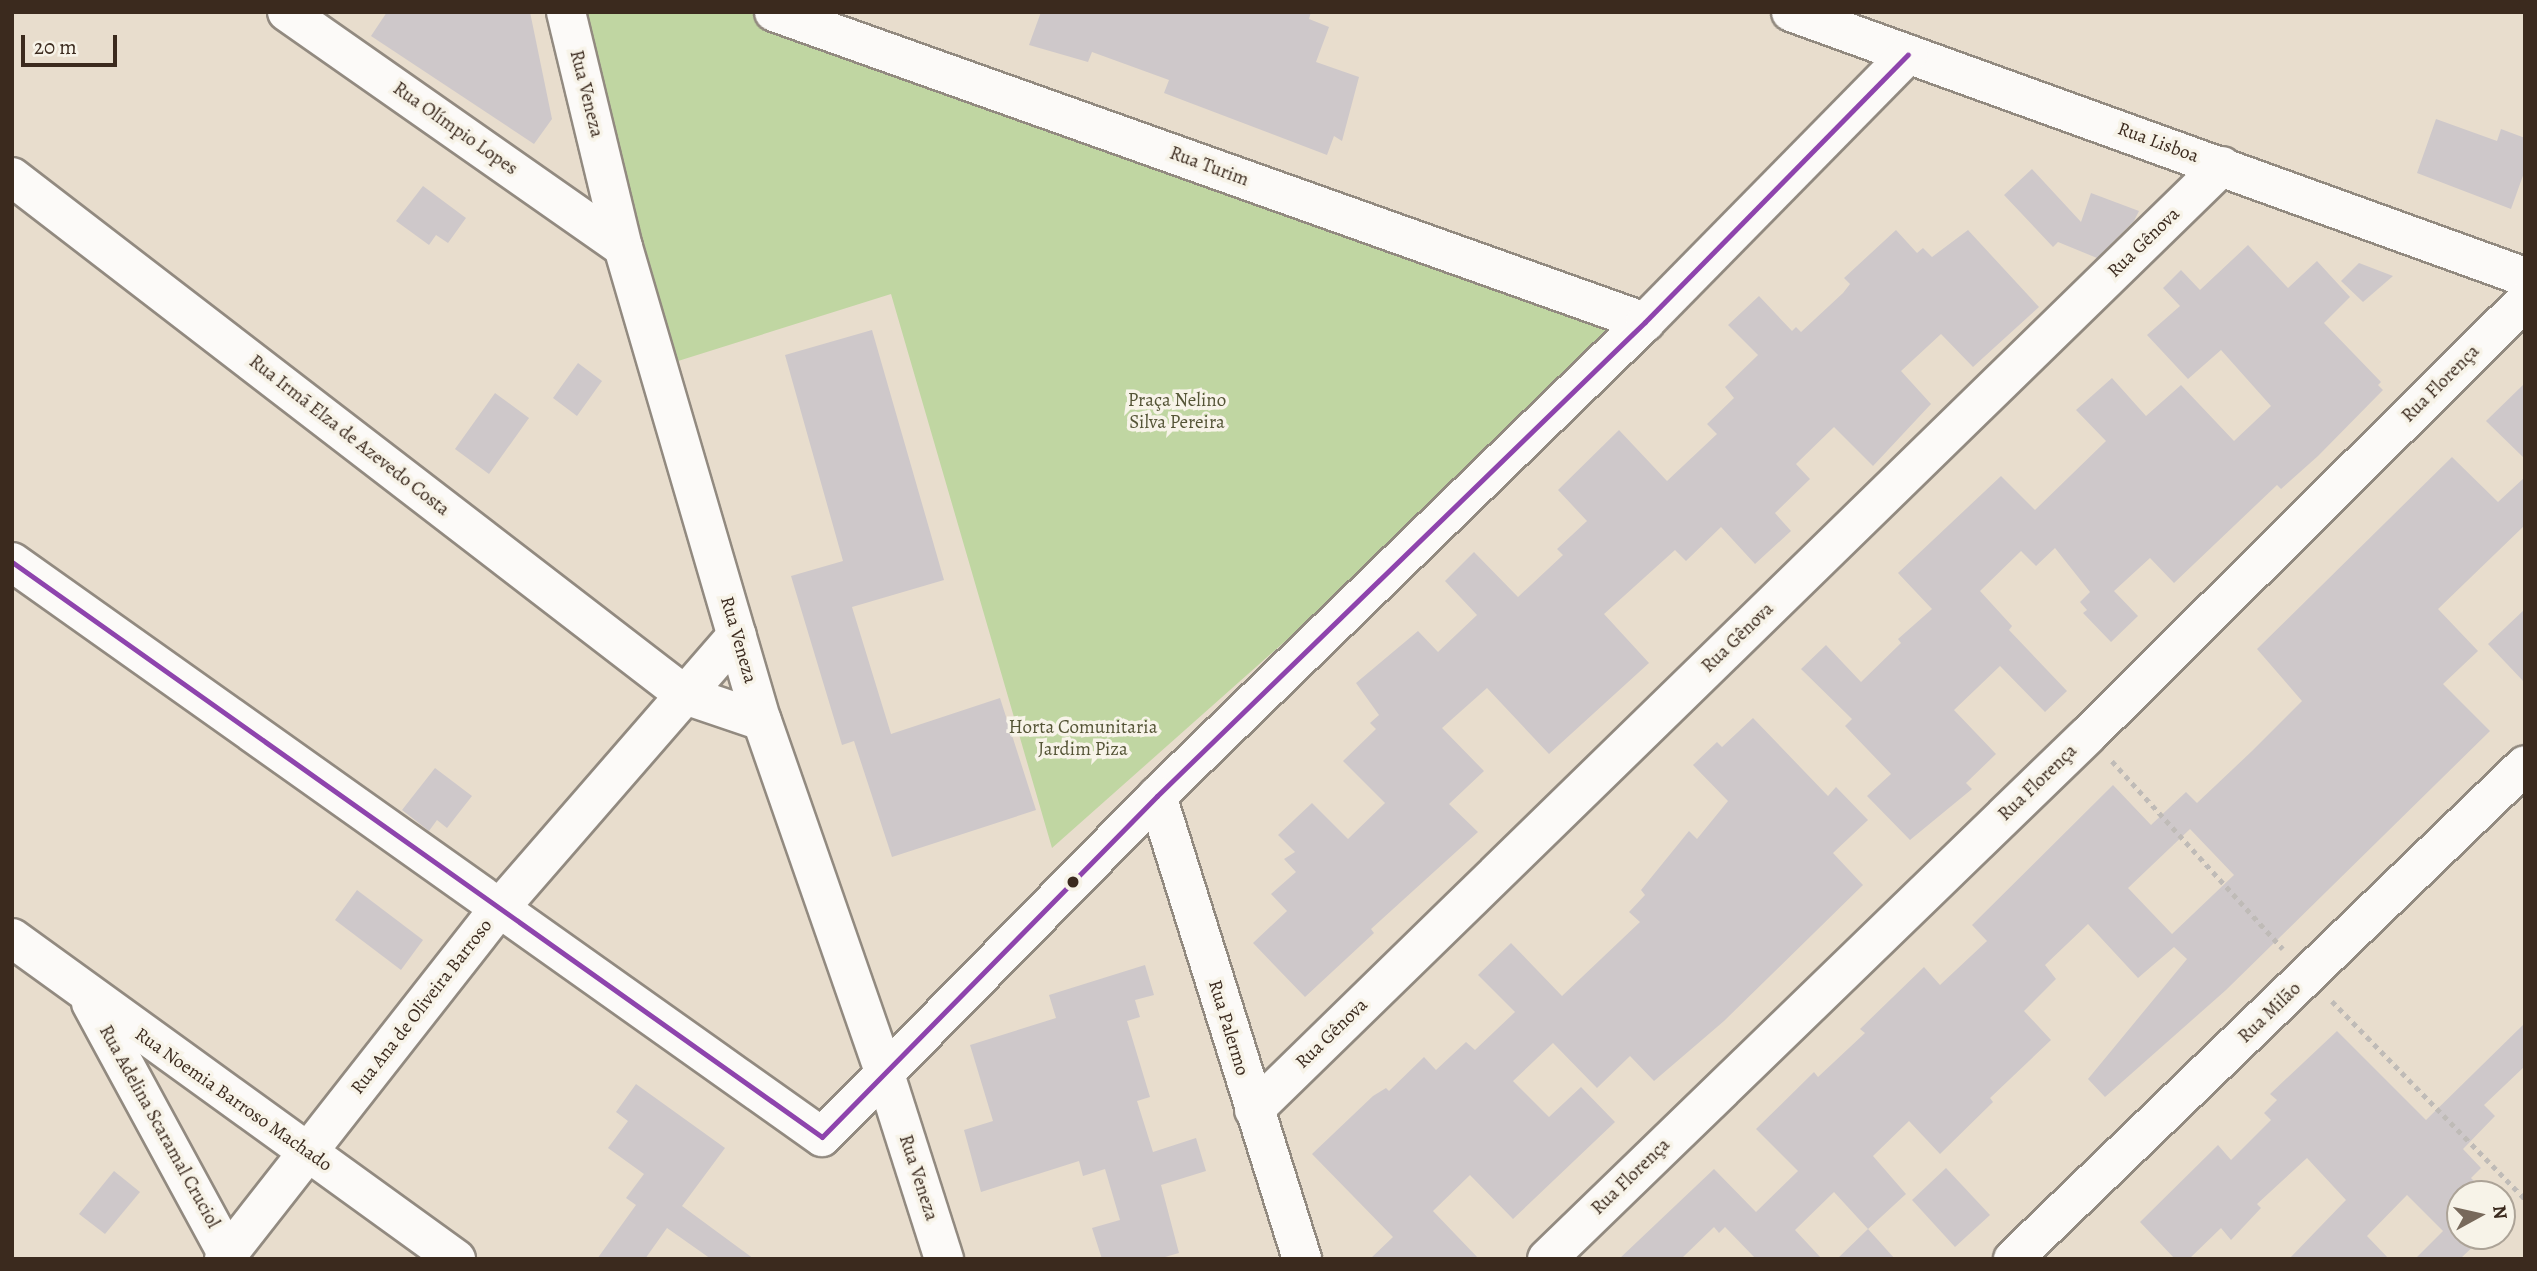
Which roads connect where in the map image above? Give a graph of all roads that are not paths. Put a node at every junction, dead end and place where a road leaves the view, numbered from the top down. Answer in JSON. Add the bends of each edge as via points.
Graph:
{"nodes":[{"id":1,"x":287,"y":12,"type":"edge"},
{"id":2,"x":566,"y":12,"type":"edge"},
{"id":3,"x":774,"y":12,"type":"edge"},
{"id":4,"x":1791,"y":12,"type":"edge"},
{"id":5,"x":1908,"y":54,"type":"junction"},
{"id":6,"x":2222,"y":166,"type":"junction"},
{"id":7,"x":12,"y":177,"type":"edge"},
{"id":8,"x":623,"y":247,"type":"junction"},
{"id":9,"x":2525,"y":277,"type":"edge"},
{"id":10,"x":2525,"y":301,"type":"edge"},
{"id":11,"x":1645,"y":322,"type":"junction"},
{"id":12,"x":12,"y":562,"type":"edge"},
{"id":13,"x":737,"y":635,"type":"junction"},
{"id":14,"x":685,"y":695,"type":"junction"},
{"id":15,"x":762,"y":721,"type":"junction"},
{"id":16,"x":2525,"y":765,"type":"edge"},
{"id":17,"x":1157,"y":796,"type":"junction"},
{"id":18,"x":498,"y":910,"type":"junction"},
{"id":19,"x":12,"y":938,"type":"edge"},
{"id":20,"x":87,"y":995,"type":"junction"},
{"id":21,"x":885,"y":1074,"type":"junction"},
{"id":22,"x":1254,"y":1110,"type":"junction"},
{"id":23,"x":307,"y":1153,"type":"junction"},
{"id":24,"x":228,"y":1257,"type":"edge"},
{"id":25,"x":456,"y":1259,"type":"edge"},
{"id":26,"x":944,"y":1259,"type":"edge"},
{"id":27,"x":1302,"y":1259,"type":"edge"},
{"id":28,"x":1547,"y":1259,"type":"edge"},
{"id":29,"x":2013,"y":1259,"type":"edge"}],
"edges":[{"from":1,"to":8,"type":"street","name":"Rua Olímpio Lopes"},
{"from":2,"to":8,"type":"street","name":"Rua Veneza"},
{"from":3,"to":11,"type":"street","name":"Rua Turim"},
{"from":4,"to":5,"type":"street","name":"Rua Lisboa"},
{"from":5,"to":6,"type":"street","name":"Rua Lisboa"},
{"from":5,"to":11,"type":"street"},
{"from":6,"to":9,"type":"street","name":"Rua Lisboa"},
{"from":6,"to":22,"type":"street","name":"Rua Gênova"},
{"from":7,"to":14,"type":"street","name":"Rua Irmã Elza de Azevedo Costa"},
{"from":8,"to":13,"type":"street","name":"Rua Veneza"},
{"from":10,"to":28,"type":"street","name":"Rua Florença","via":[[2088,735]]},
{"from":11,"to":17,"type":"street"},
{"from":12,"to":18,"type":"street"},
{"from":13,"to":14,"type":"street","name":"Rua Ana de Oliveira Barroso"},
{"from":13,"to":15,"type":"street","name":"Rua Veneza"},
{"from":14,"to":15,"type":"street","name":"Rua Irmã Elza de Azevedo Costa"},
{"from":14,"to":18,"type":"street","name":"Rua Ana de Oliveira Barroso"},
{"from":15,"to":21,"type":"street","name":"Rua Veneza"},
{"from":16,"to":29,"type":"street","name":"Rua Milão"},
{"from":17,"to":21,"type":"street"},
{"from":17,"to":22,"type":"street","name":"Rua Palermo"},
{"from":18,"to":21,"type":"street","via":[[822,1137]]},
{"from":18,"to":23,"type":"street","name":"Rua Ana de Oliveira Barroso"},
{"from":19,"to":20,"type":"street","name":"Rua Noemia Barroso Machado"},
{"from":20,"to":23,"type":"street","name":"Rua Noemia Barroso Machado"},
{"from":20,"to":24,"type":"street","name":"Rua Adelina Scaramal Cruciol"},
{"from":21,"to":26,"type":"street","name":"Rua Veneza"},
{"from":22,"to":27,"type":"street","name":"Rua Palermo"},
{"from":23,"to":24,"type":"street","name":"Rua Ana de Oliveira Barroso"},
{"from":23,"to":25,"type":"street","name":"Rua Noemia Barroso Machado"}]}
